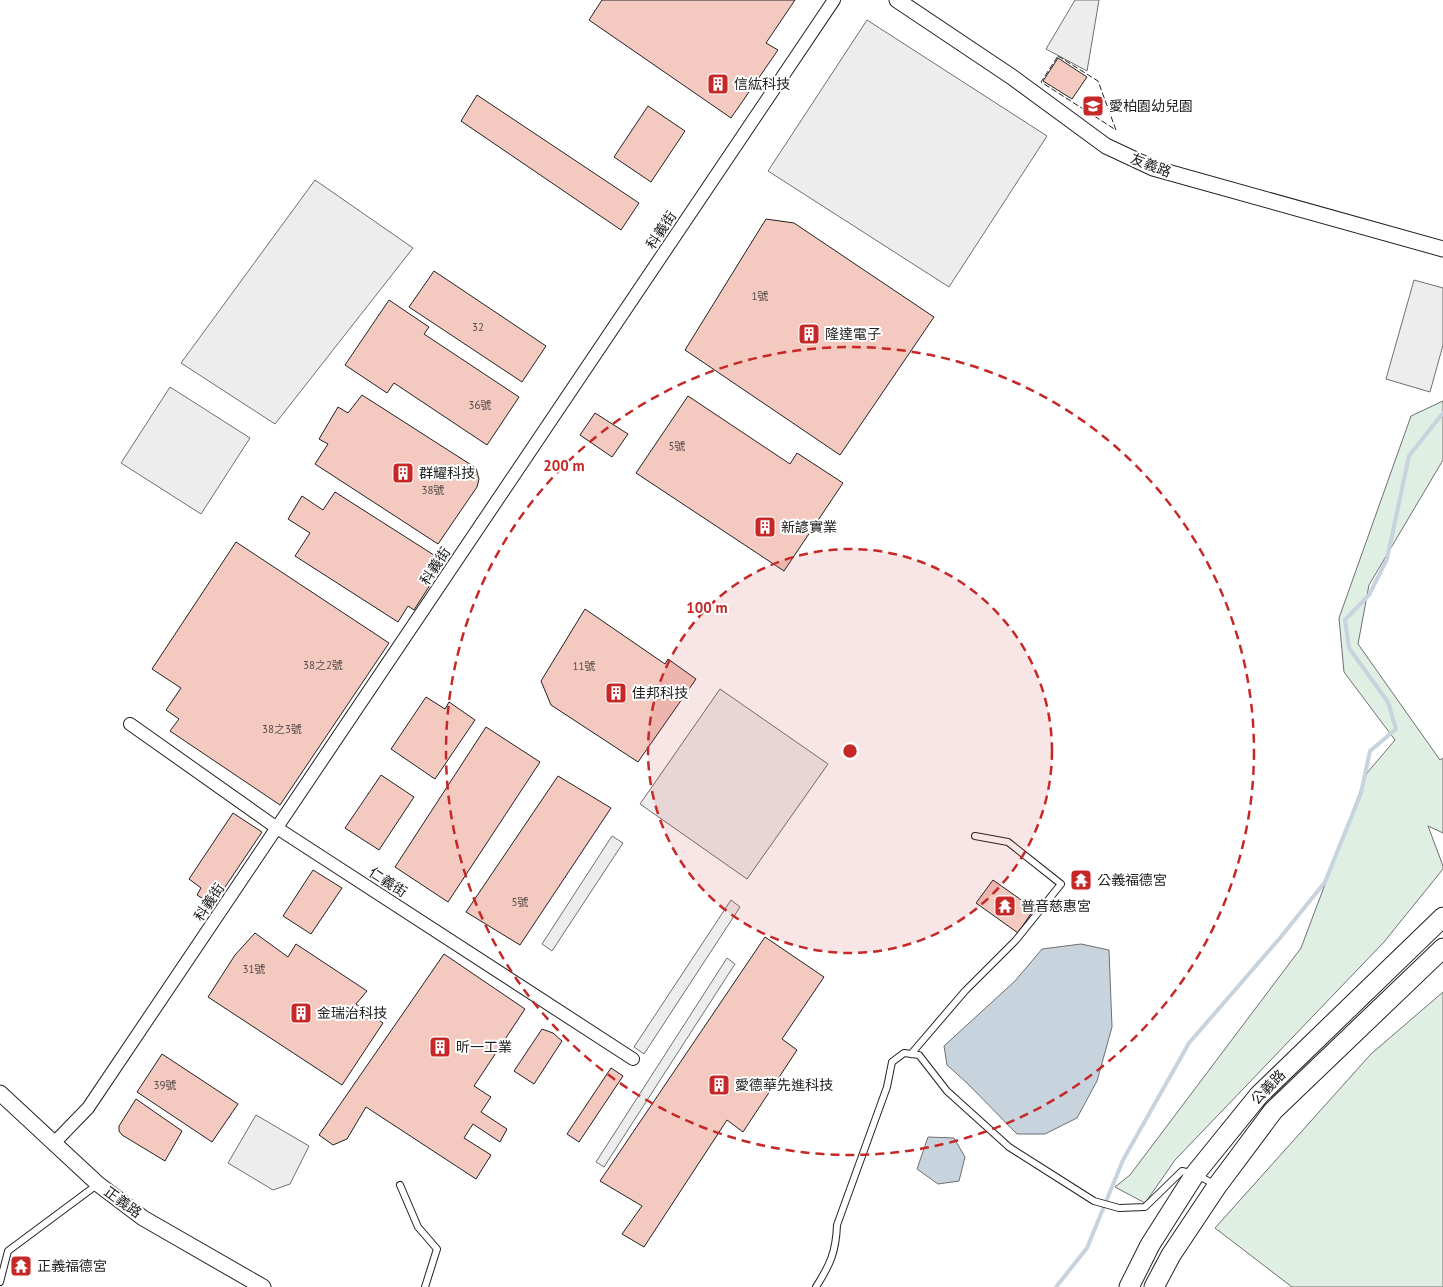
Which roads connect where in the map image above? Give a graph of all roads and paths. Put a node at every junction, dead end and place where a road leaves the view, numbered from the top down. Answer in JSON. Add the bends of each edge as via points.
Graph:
{"nodes":[{"id":1,"x":834,"y":0,"type":"edge"},
{"id":2,"x":897,"y":0,"type":"edge"},
{"id":3,"x":1443,"y":250,"type":"edge"},
{"id":4,"x":130,"y":724,"type":"dead end"},
{"id":5,"x":277,"y":828,"type":"junction"},
{"id":6,"x":975,"y":836,"type":"dead end"},
{"id":7,"x":1443,"y":917,"type":"edge"},
{"id":8,"x":1443,"y":948,"type":"edge"},
{"id":9,"x":911,"y":1054,"type":"junction"},
{"id":10,"x":633,"y":1059,"type":"dead end"},
{"id":11,"x":0,"y":1093,"type":"edge"},
{"id":12,"x":54,"y":1143,"type":"junction"},
{"id":13,"x":1195,"y":1174,"type":"junction"},
{"id":14,"x":98,"y":1184,"type":"junction"},
{"id":15,"x":400,"y":1185,"type":"dead end"},
{"id":16,"x":1217,"y":1186,"type":"junction"},
{"id":17,"x":0,"y":1282,"type":"edge"},
{"id":18,"x":263,"y":1287,"type":"edge"},
{"id":19,"x":425,"y":1287,"type":"edge"},
{"id":20,"x":816,"y":1287,"type":"edge"},
{"id":21,"x":1129,"y":1287,"type":"edge"},
{"id":22,"x":1154,"y":1287,"type":"edge"}],
"edges":[{"from":1,"to":5,"type":"street","name":"科義街"},
{"from":2,"to":3,"type":"street","name":"友義路","via":[[1012,77],[1106,146],[1153,168]]},
{"from":4,"to":5,"type":"street","name":"仁義街"},
{"from":5,"to":10,"type":"street","name":"仁義街"},
{"from":5,"to":12,"type":"street","name":"科義街","via":[[88,1108]]},
{"from":6,"to":9,"type":"lane","via":[[1008,842],[1060,884],[1016,940],[965,991]]},
{"from":7,"to":13,"type":"main road","name":"公義路","via":[[1259,1095]]},
{"from":8,"to":16,"type":"main road","name":"公義路","via":[[1273,1111]]},
{"from":9,"to":13,"type":"lane","via":[[919,1056],[947,1091],[1009,1147],[1094,1201],[1120,1208],[1145,1207],[1182,1171]]},
{"from":9,"to":20,"type":"lane","via":[[904,1053],[892,1062],[887,1087],[837,1225],[830,1264]]},
{"from":11,"to":12,"type":"street","name":"正義路"},
{"from":12,"to":14,"type":"street","name":"正義路"},
{"from":13,"to":16,"type":"lane"},
{"from":13,"to":21,"type":"main road","name":"公義路","via":[[1150,1245]]},
{"from":14,"to":17,"type":"lane","via":[[8,1251]]},
{"from":14,"to":18,"type":"street","name":"正義路","via":[[143,1218]]},
{"from":15,"to":19,"type":"lane","via":[[418,1227],[437,1249]]},
{"from":16,"to":22,"type":"main road","name":"公義路","via":[[1171,1255]]}]}
